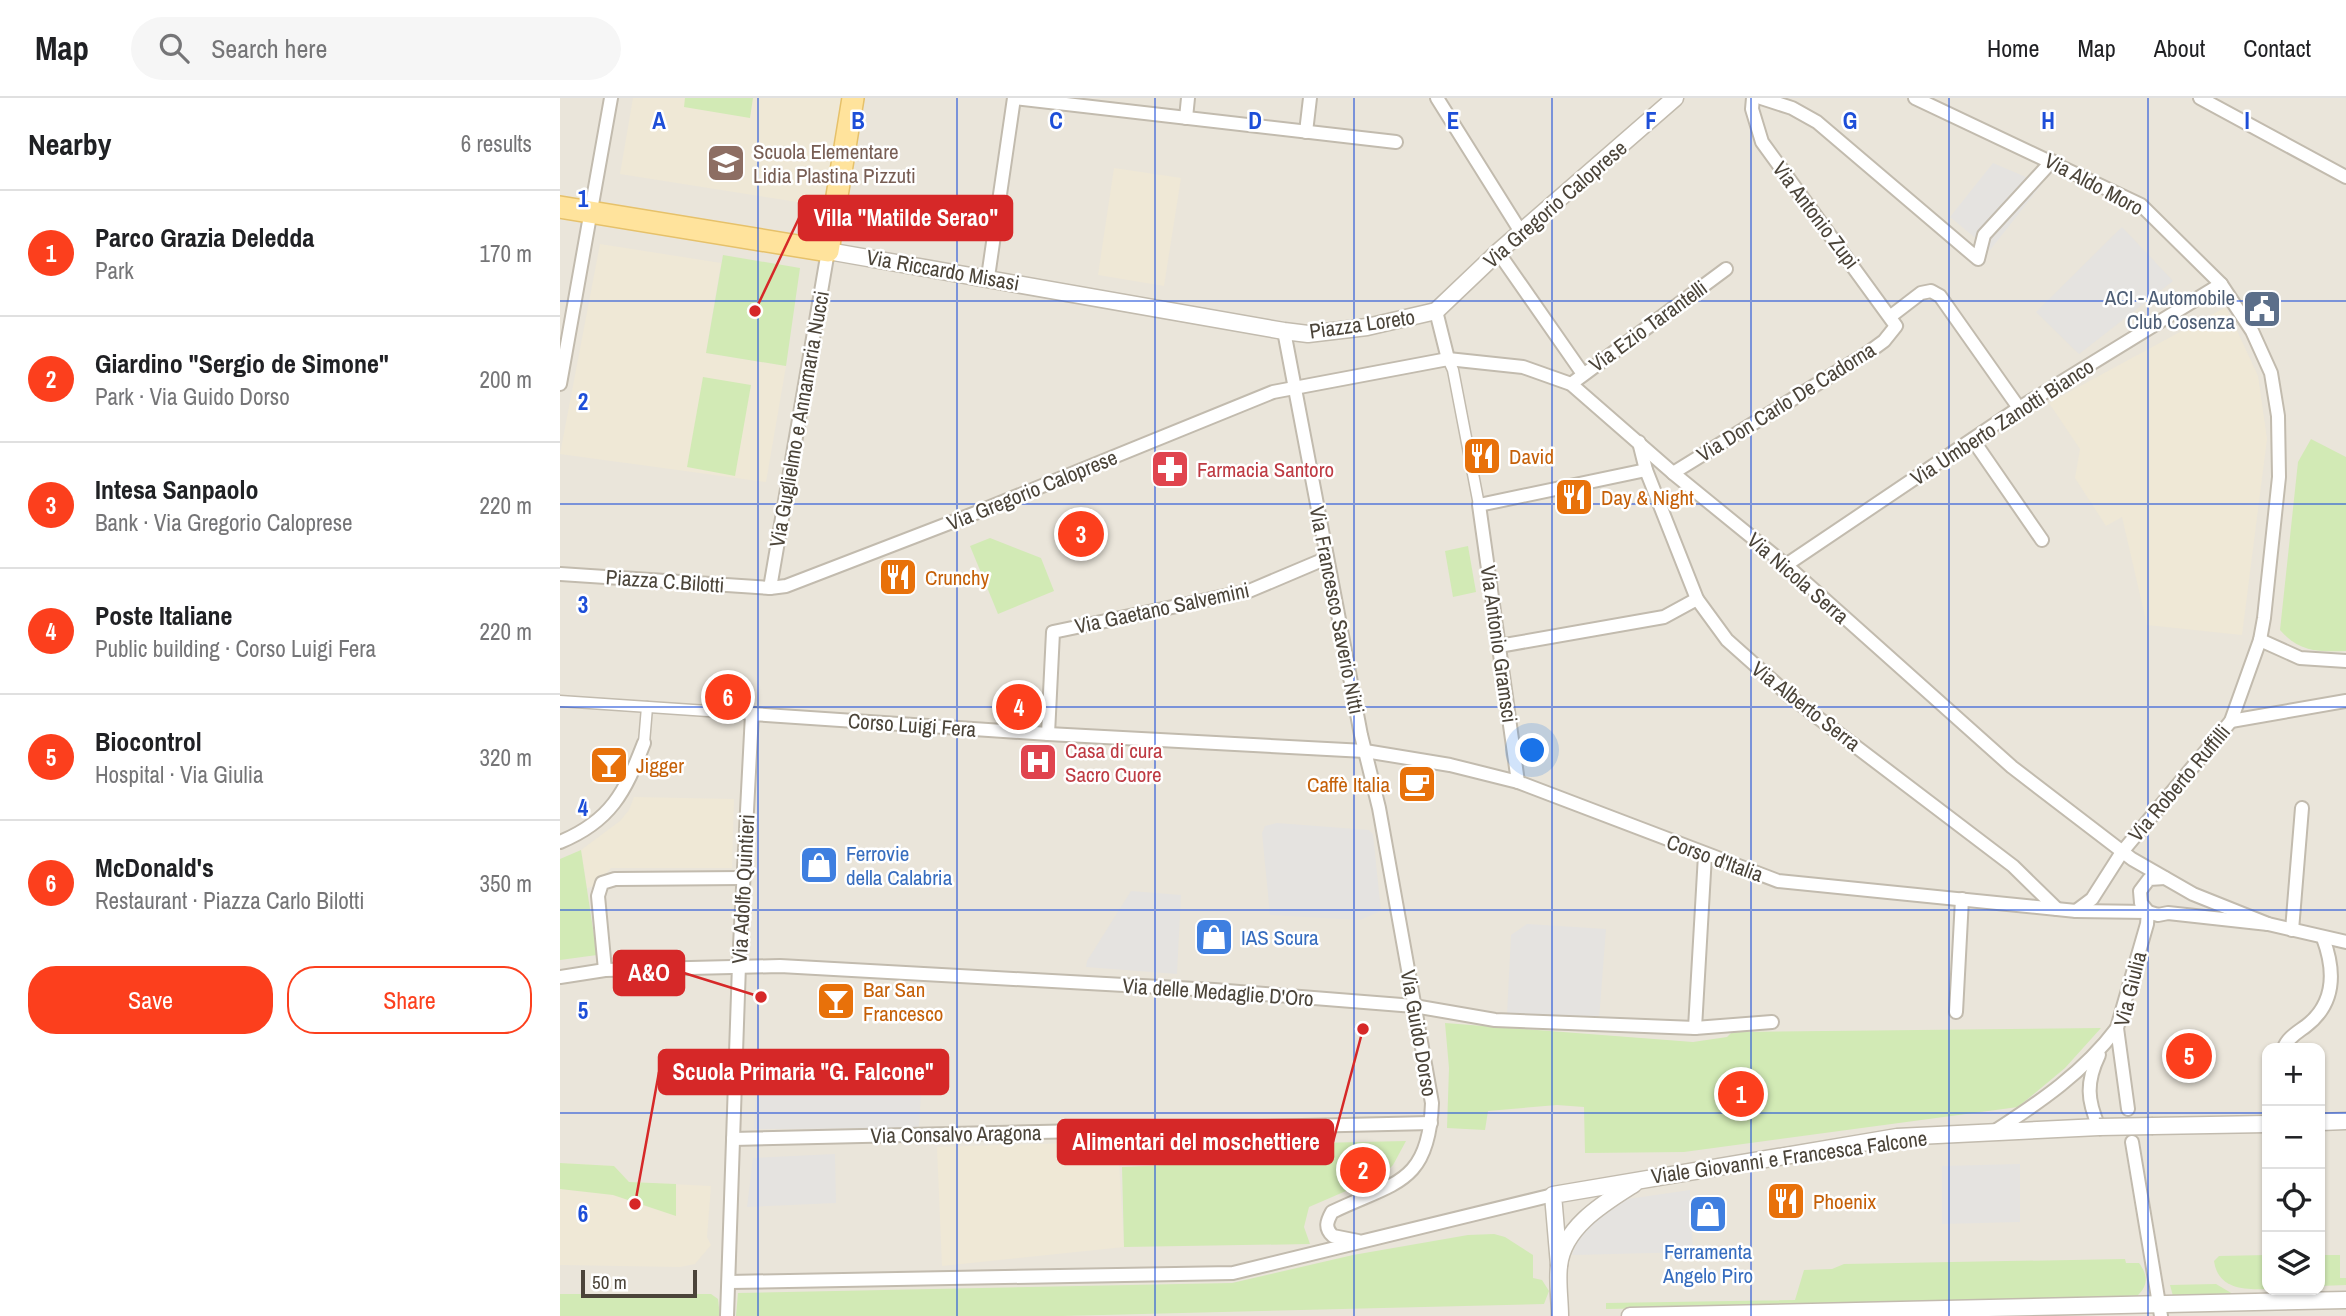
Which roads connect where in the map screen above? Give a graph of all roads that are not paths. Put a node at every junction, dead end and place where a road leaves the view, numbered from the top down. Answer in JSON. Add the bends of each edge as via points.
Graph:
{"nodes":[{"id":1,"x":611,"y":98,"type":"edge"},
{"id":2,"x":853,"y":98,"type":"edge"},
{"id":3,"x":1014,"y":98,"type":"edge"},
{"id":4,"x":1188,"y":98,"type":"edge"},
{"id":5,"x":1310,"y":98,"type":"edge"},
{"id":6,"x":1437,"y":98,"type":"edge"},
{"id":7,"x":1675,"y":98,"type":"edge"},
{"id":8,"x":1753,"y":98,"type":"edge"},
{"id":9,"x":1761,"y":98,"type":"edge"},
{"id":10,"x":1915,"y":98,"type":"edge"},
{"id":11,"x":2200,"y":98,"type":"edge"},
{"id":12,"x":1186,"y":118,"type":"junction"},
{"id":13,"x":1306,"y":132,"type":"junction"},
{"id":14,"x":1395,"y":142,"type":"dead end"},
{"id":15,"x":2052,"y":161,"type":"junction"},
{"id":16,"x":2346,"y":177,"type":"edge"},
{"id":17,"x":560,"y":207,"type":"edge"},
{"id":18,"x":592,"y":212,"type":"junction"},
{"id":19,"x":1521,"y":232,"type":"junction"},
{"id":20,"x":828,"y":251,"type":"junction"},
{"id":21,"x":1498,"y":252,"type":"junction"},
{"id":22,"x":1726,"y":269,"type":"dead end"},
{"id":23,"x":988,"y":277,"type":"junction"},
{"id":24,"x":2221,"y":284,"type":"junction"},
{"id":25,"x":1436,"y":311,"type":"junction"},
{"id":26,"x":1893,"y":321,"type":"junction"},
{"id":27,"x":1284,"y":331,"type":"junction"},
{"id":28,"x":1448,"y":359,"type":"junction"},
{"id":29,"x":1583,"y":374,"type":"junction"},
{"id":30,"x":560,"y":384,"type":"edge"},
{"id":31,"x":1571,"y":384,"type":"junction"},
{"id":32,"x":1293,"y":387,"type":"junction"},
{"id":33,"x":2019,"y":408,"type":"junction"},
{"id":34,"x":1973,"y":440,"type":"junction"},
{"id":35,"x":1639,"y":442,"type":"junction"},
{"id":36,"x":1646,"y":470,"type":"junction"},
{"id":37,"x":1673,"y":473,"type":"junction"},
{"id":38,"x":1479,"y":505,"type":"junction"},
{"id":39,"x":2042,"y":540,"type":"dead end"},
{"id":40,"x":1326,"y":558,"type":"junction"},
{"id":41,"x":1786,"y":565,"type":"junction"},
{"id":42,"x":560,"y":574,"type":"edge"},
{"id":43,"x":769,"y":588,"type":"junction"},
{"id":44,"x":1697,"y":599,"type":"junction"},
{"id":45,"x":2260,"y":640,"type":"junction"},
{"id":46,"x":1499,"y":646,"type":"junction"},
{"id":47,"x":2346,"y":661,"type":"edge"},
{"id":48,"x":560,"y":701,"type":"edge"},
{"id":49,"x":2346,"y":701,"type":"edge"},
{"id":50,"x":647,"y":707,"type":"junction"},
{"id":51,"x":752,"y":714,"type":"junction"},
{"id":52,"x":2231,"y":721,"type":"junction"},
{"id":53,"x":1048,"y":734,"type":"junction"},
{"id":54,"x":644,"y":743,"type":"joint"},
{"id":55,"x":1365,"y":751,"type":"junction"},
{"id":56,"x":1518,"y":782,"type":"junction"},
{"id":57,"x":2302,"y":808,"type":"dead end"},
{"id":58,"x":560,"y":842,"type":"edge"},
{"id":59,"x":2122,"y":852,"type":"junction"},
{"id":60,"x":1705,"y":855,"type":"junction"},
{"id":61,"x":743,"y":878,"type":"junction"},
{"id":62,"x":2169,"y":880,"type":"junction"},
{"id":63,"x":1962,"y":899,"type":"junction"},
{"id":64,"x":2057,"y":909,"type":"junction"},
{"id":65,"x":2076,"y":911,"type":"junction"},
{"id":66,"x":2148,"y":912,"type":"junction"},
{"id":67,"x":2168,"y":913,"type":"junction"},
{"id":68,"x":2268,"y":924,"type":"junction"},
{"id":69,"x":2292,"y":930,"type":"junction"},
{"id":70,"x":2323,"y":937,"type":"junction"},
{"id":71,"x":2346,"y":942,"type":"edge"},
{"id":72,"x":739,"y":965,"type":"junction"},
{"id":73,"x":605,"y":970,"type":"junction"},
{"id":74,"x":560,"y":977,"type":"edge"},
{"id":75,"x":1414,"y":1006,"type":"junction"},
{"id":76,"x":1956,"y":1012,"type":"dead end"},
{"id":77,"x":1772,"y":1022,"type":"dead end"},
{"id":78,"x":1695,"y":1028,"type":"junction"},
{"id":79,"x":2117,"y":1028,"type":"junction"},
{"id":80,"x":2286,"y":1043,"type":"edge"},
{"id":81,"x":2102,"y":1048,"type":"junction"},
{"id":82,"x":2128,"y":1109,"type":"dead end"},
{"id":83,"x":2346,"y":1121,"type":"edge"},
{"id":84,"x":2325,"y":1122,"type":"edge"},
{"id":85,"x":1431,"y":1123,"type":"junction"},
{"id":86,"x":2262,"y":1124,"type":"edge"},
{"id":87,"x":2098,"y":1127,"type":"junction"},
{"id":88,"x":1994,"y":1132,"type":"junction"},
{"id":89,"x":733,"y":1139,"type":"junction"},
{"id":90,"x":2132,"y":1142,"type":"dead end"},
{"id":91,"x":1642,"y":1178,"type":"junction"},
{"id":92,"x":1553,"y":1195,"type":"junction"},
{"id":93,"x":1358,"y":1241,"type":"junction"},
{"id":94,"x":1559,"y":1265,"type":"junction"},
{"id":95,"x":729,"y":1282,"type":"junction"},
{"id":96,"x":2346,"y":1300,"type":"edge"},
{"id":97,"x":2160,"y":1311,"type":"edge"},
{"id":98,"x":1795,"y":1314,"type":"edge"},
{"id":99,"x":727,"y":1316,"type":"edge"},
{"id":100,"x":1560,"y":1316,"type":"edge"},
{"id":101,"x":1630,"y":1316,"type":"edge"}],
"edges":[{"from":1,"to":18,"type":"street"},
{"from":2,"to":20,"type":"main road"},
{"from":3,"to":12,"type":"street"},
{"from":3,"to":23,"type":"street"},
{"from":4,"to":12,"type":"street"},
{"from":5,"to":13,"type":"street"},
{"from":6,"to":19,"type":"street"},
{"from":7,"to":19,"type":"street","name":"Via Gregorio Caloprese"},
{"from":8,"to":26,"type":"street","name":"Via Antonio Zupi","via":[[1762,142]]},
{"from":9,"to":15,"type":"street","via":[[1817,122],[1978,259],[1984,234]]},
{"from":10,"to":15,"type":"street","name":"Via Aldo Moro"},
{"from":11,"to":16,"type":"street"},
{"from":12,"to":13,"type":"street"},
{"from":13,"to":14,"type":"street"},
{"from":15,"to":24,"type":"street","name":"Via Aldo Moro","via":[[2141,205]]},
{"from":17,"to":18,"type":"main road","name":"Via Riccardo Misasi"},
{"from":18,"to":20,"type":"main road","name":"Via Riccardo Misasi"},
{"from":18,"to":30,"type":"street"},
{"from":19,"to":21,"type":"street","name":"Via Gregorio Caloprese"},
{"from":20,"to":23,"type":"street","name":"Via Riccardo Misasi"},
{"from":20,"to":43,"type":"street","name":"Via Guglielmo e Annamaria Nucci"},
{"from":21,"to":25,"type":"street","name":"Via Gregorio Caloprese"},
{"from":21,"to":29,"type":"street"},
{"from":22,"to":29,"type":"street","name":"Via Ezio Tarantelli"},
{"from":23,"to":27,"type":"street","name":"Via Riccardo Misasi"},
{"from":24,"to":33,"type":"street","name":"Via Umberto Zanotti Bianco"},
{"from":24,"to":45,"type":"street","name":"Via Aldo Moro","via":[[2252,331],[2271,373],[2278,416],[2279,477]]},
{"from":25,"to":27,"type":"street","name":"Piazza Loreto","via":[[1367,327],[1308,334]]},
{"from":25,"to":28,"type":"street","name":"Piazza Loreto"},
{"from":26,"to":33,"type":"street","name":"Via Don Carlo De Cadorna","via":[[1921,293],[1931,291],[1940,296]]},
{"from":26,"to":37,"type":"street","name":"Via Don Carlo De Cadorna","via":[[1884,341],[1869,352]]},
{"from":27,"to":32,"type":"street","name":"Piazza Loreto"},
{"from":28,"to":31,"type":"street","name":"Via Nicola Serra","via":[[1523,367]]},
{"from":28,"to":32,"type":"street"},
{"from":28,"to":38,"type":"street","name":"Piazza Loreto"},
{"from":29,"to":31,"type":"street","name":"Via Ezio Tarantelli"},
{"from":31,"to":35,"type":"street","name":"Via Nicola Serra"},
{"from":32,"to":40,"type":"street","name":"Via Francesco Saverio Nitti"},
{"from":32,"to":43,"type":"street","name":"Via Gregorio Caloprese","via":[[879,551],[786,586]]},
{"from":33,"to":34,"type":"street","name":"Via Umberto Zanotti Bianco"},
{"from":34,"to":39,"type":"street"},
{"from":34,"to":41,"type":"street","name":"Via Umberto Zanotti Bianco"},
{"from":35,"to":36,"type":"street","name":"Via Alberto Serra"},
{"from":35,"to":37,"type":"street","name":"Via Nicola Serra"},
{"from":36,"to":38,"type":"street"},
{"from":36,"to":44,"type":"street","name":"Via Alberto Serra"},
{"from":37,"to":41,"type":"street","name":"Via Nicola Serra"},
{"from":38,"to":46,"type":"street","name":"Via Antonio Gramsci"},
{"from":40,"to":53,"type":"street","name":"Via Gaetano Salvemini","via":[[1249,591],[1053,632]]},
{"from":40,"to":55,"type":"street","name":"Via Francesco Saverio Nitti"},
{"from":41,"to":59,"type":"street","name":"Via Nicola Serra","via":[[2012,767]]},
{"from":42,"to":43,"type":"street","name":"Piazza C.Bilotti"},
{"from":44,"to":46,"type":"street","via":[[1664,617]]},
{"from":44,"to":64,"type":"street","name":"Via Alberto Serra","via":[[1727,640],[1753,665],[2013,866]]},
{"from":45,"to":47,"type":"street","via":[[2300,658]]},
{"from":45,"to":52,"type":"street","name":"Via Roberto Ruffilli"},
{"from":46,"to":56,"type":"street","name":"Via Antonio Gramsci"},
{"from":48,"to":50,"type":"street"},
{"from":49,"to":52,"type":"street"},
{"from":50,"to":51,"type":"street"},
{"from":50,"to":54,"type":"street"},
{"from":51,"to":53,"type":"street","name":"Corso Luigi Fera"},
{"from":51,"to":61,"type":"street","name":"Via Adolfo Quintieri"},
{"from":52,"to":59,"type":"street","name":"Via Roberto Ruffilli"},
{"from":53,"to":55,"type":"street","name":"Corso Luigi Fera"},
{"from":54,"to":58,"type":"street","via":[[627,786],[609,812],[580,834]]},
{"from":55,"to":56,"type":"street","name":"Corso d'Italia"},
{"from":55,"to":75,"type":"street","name":"Via Guido Dorso"},
{"from":56,"to":60,"type":"street","name":"Corso d'Italia"},
{"from":57,"to":69,"type":"street"},
{"from":59,"to":62,"type":"street","name":"Via Nicola Serra"},
{"from":59,"to":65,"type":"street","name":"Via Roberto Ruffilli","via":[[2101,888]]},
{"from":60,"to":63,"type":"street","name":"Corso d'Italia","via":[[1778,881]]},
{"from":60,"to":78,"type":"street"},
{"from":61,"to":72,"type":"street","name":"Via Adolfo Quintieri"},
{"from":61,"to":73,"type":"street","via":[[615,879],[602,883],[598,896]]},
{"from":62,"to":66,"type":"street","via":[[2149,879],[2141,888],[2141,903]]},
{"from":62,"to":67,"type":"street","via":[[2177,898]]},
{"from":62,"to":68,"type":"street","name":"Via Nicola Serra"},
{"from":63,"to":64,"type":"street","name":"Corso d'Italia"},
{"from":63,"to":76,"type":"street"},
{"from":64,"to":65,"type":"street","name":"Corso d'Italia"},
{"from":65,"to":66,"type":"street","name":"Corso d'Italia"},
{"from":66,"to":67,"type":"street"},
{"from":66,"to":79,"type":"street","name":"Via Giulia"},
{"from":67,"to":68,"type":"street"},
{"from":68,"to":69,"type":"street"},
{"from":69,"to":70,"type":"street"},
{"from":70,"to":71,"type":"street"},
{"from":70,"to":80,"type":"street","via":[[2332,960],[2331,993],[2314,1020]]},
{"from":72,"to":73,"type":"street","name":"Via delle Medaglie D'Oro"},
{"from":72,"to":75,"type":"street","name":"Via delle Medaglie D'Oro"},
{"from":72,"to":89,"type":"street","name":"Via Adolfo Quintieri"},
{"from":73,"to":74,"type":"street","name":"Via delle Medaglie D'Oro"},
{"from":75,"to":78,"type":"street","name":"Via delle Medaglie D'Oro","via":[[1495,1020]]},
{"from":75,"to":85,"type":"street","name":"Via Guido Dorso","via":[[1432,1103]]},
{"from":77,"to":78,"type":"street","name":"Via delle Medaglie D'Oro"},
{"from":79,"to":81,"type":"street"},
{"from":79,"to":82,"type":"street","name":"Via Giulia"},
{"from":81,"to":87,"type":"street","via":[[2088,1088],[2089,1107]]},
{"from":81,"to":88,"type":"street","via":[[2044,1101]]},
{"from":83,"to":84,"type":"street"},
{"from":85,"to":89,"type":"street","name":"Via Consalvo Aragona"},
{"from":85,"to":93,"type":"street","name":"Via Guido Dorso","via":[[1422,1156],[1401,1183],[1332,1212],[1326,1226],[1330,1234]]},
{"from":86,"to":87,"type":"street","name":"Viale Giovanni e Francesca Falcone","bridge":true},
{"from":87,"to":88,"type":"street","name":"Viale Giovanni e Francesca Falcone"},
{"from":88,"to":91,"type":"street","name":"Viale Giovanni e Francesca Falcone","via":[[1897,1136]]},
{"from":89,"to":95,"type":"street","name":"Via Adolfo Quintieri"},
{"from":90,"to":97,"type":"street"},
{"from":91,"to":92,"type":"street","name":"Viale Giovanni e Francesca Falcone"},
{"from":91,"to":94,"type":"street","via":[[1595,1209],[1567,1241]]},
{"from":92,"to":93,"type":"street","name":"Viale Giovanni e Francesca Falcone"},
{"from":92,"to":94,"type":"street"},
{"from":93,"to":95,"type":"street","name":"Viale Giovanni e Francesca Falcone","via":[[1233,1273]]},
{"from":94,"to":100,"type":"street"},
{"from":95,"to":99,"type":"street","name":"Via Adolfo Quintieri"},
{"from":96,"to":97,"type":"street"},
{"from":97,"to":98,"type":"street"},
{"from":98,"to":101,"type":"street"}]}
